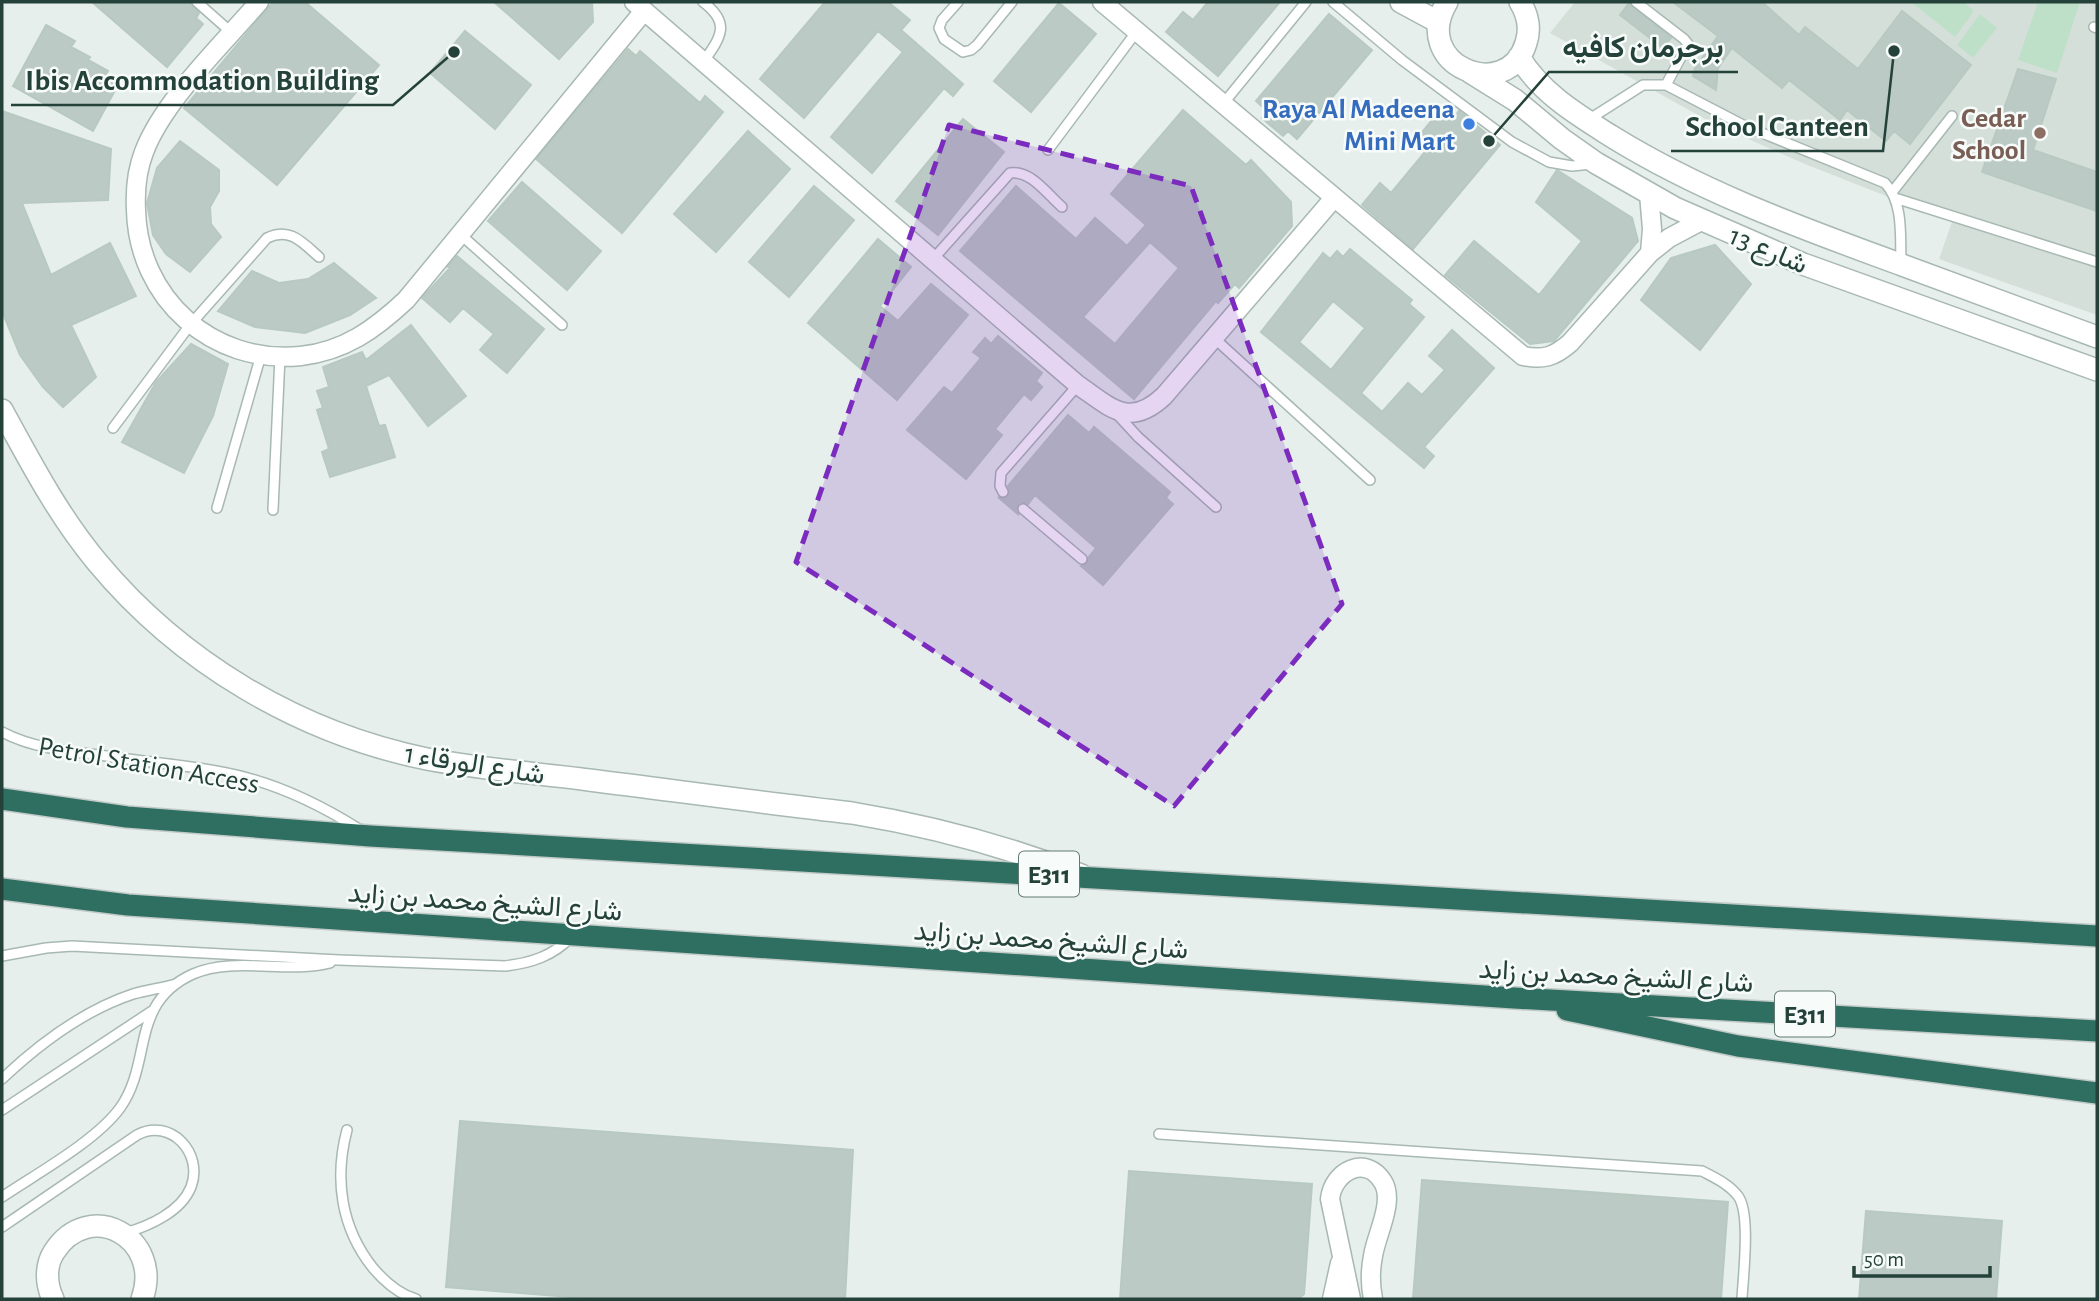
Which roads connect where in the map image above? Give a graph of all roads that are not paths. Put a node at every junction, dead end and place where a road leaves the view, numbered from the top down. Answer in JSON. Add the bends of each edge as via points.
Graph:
{"nodes":[{"id":1,"x":197,"y":2,"type":"edge"},
{"id":2,"x":259,"y":2,"type":"edge"},
{"id":3,"x":704,"y":2,"type":"edge"},
{"id":4,"x":958,"y":2,"type":"edge"},
{"id":5,"x":1012,"y":2,"type":"edge"},
{"id":6,"x":1102,"y":2,"type":"edge"},
{"id":7,"x":1306,"y":2,"type":"edge"},
{"id":8,"x":1333,"y":2,"type":"edge"},
{"id":9,"x":1401,"y":2,"type":"edge"},
{"id":10,"x":1447,"y":2,"type":"edge"},
{"id":11,"x":1636,"y":2,"type":"edge"},
{"id":12,"x":1525,"y":5,"type":"edge"},
{"id":13,"x":639,"y":6,"type":"edge"},
{"id":14,"x":1438,"y":22,"type":"junction"},
{"id":15,"x":1137,"y":31,"type":"junction"},
{"id":16,"x":232,"y":33,"type":"junction"},
{"id":17,"x":1519,"y":57,"type":"junction"},
{"id":18,"x":704,"y":61,"type":"junction"},
{"id":19,"x":1469,"y":72,"type":"junction"},
{"id":20,"x":1666,"y":85,"type":"junction"},
{"id":21,"x":1223,"y":104,"type":"junction"},
{"id":22,"x":1952,"y":116,"type":"dead end"},
{"id":23,"x":1587,"y":121,"type":"junction"},
{"id":24,"x":1048,"y":150,"type":"dead end"},
{"id":25,"x":1596,"y":163,"type":"junction"},
{"id":26,"x":1649,"y":194,"type":"junction"},
{"id":27,"x":1894,"y":195,"type":"junction"},
{"id":28,"x":1334,"y":198,"type":"junction"},
{"id":29,"x":1062,"y":207,"type":"dead end"},
{"id":30,"x":1701,"y":221,"type":"junction"},
{"id":31,"x":460,"y":234,"type":"junction"},
{"id":32,"x":1650,"y":253,"type":"junction"},
{"id":33,"x":319,"y":257,"type":"dead end"},
{"id":34,"x":934,"y":258,"type":"junction"},
{"id":35,"x":2097,"y":262,"type":"edge"},
{"id":36,"x":1901,"y":265,"type":"junction"},
{"id":37,"x":190,"y":325,"type":"junction"},
{"id":38,"x":562,"y":325,"type":"dead end"},
{"id":39,"x":2097,"y":337,"type":"edge"},
{"id":40,"x":1214,"y":338,"type":"junction"},
{"id":41,"x":261,"y":355,"type":"junction"},
{"id":42,"x":281,"y":356,"type":"junction"},
{"id":43,"x":2097,"y":370,"type":"edge"},
{"id":44,"x":1078,"y":385,"type":"junction"},
{"id":45,"x":2,"y":410,"type":"edge"},
{"id":46,"x":1114,"y":411,"type":"junction"},
{"id":47,"x":113,"y":428,"type":"dead end"},
{"id":48,"x":1370,"y":480,"type":"dead end"},
{"id":49,"x":1003,"y":492,"type":"dead end"},
{"id":50,"x":1216,"y":507,"type":"dead end"},
{"id":51,"x":217,"y":508,"type":"dead end"},
{"id":52,"x":1023,"y":509,"type":"dead end"},
{"id":53,"x":273,"y":510,"type":"dead end"},
{"id":54,"x":1082,"y":559,"type":"dead end"},
{"id":55,"x":2,"y":732,"type":"edge"},
{"id":56,"x":2,"y":799,"type":"edge"},
{"id":57,"x":370,"y":836,"type":"junction"},
{"id":58,"x":1083,"y":876,"type":"junction"},
{"id":59,"x":2,"y":889,"type":"edge"},
{"id":60,"x":574,"y":934,"type":"junction"},
{"id":61,"x":2097,"y":936,"type":"edge"},
{"id":62,"x":2,"y":956,"type":"edge"},
{"id":63,"x":340,"y":960,"type":"junction"},
{"id":64,"x":178,"y":984,"type":"junction"},
{"id":65,"x":1514,"y":998,"type":"junction"},
{"id":66,"x":152,"y":1011,"type":"junction"},
{"id":67,"x":2097,"y":1031,"type":"edge"},
{"id":68,"x":2,"y":1079,"type":"edge"},
{"id":69,"x":2097,"y":1093,"type":"edge"},
{"id":70,"x":2,"y":1110,"type":"edge"},
{"id":71,"x":347,"y":1130,"type":"dead end"},
{"id":72,"x":1159,"y":1135,"type":"dead end"},
{"id":73,"x":2,"y":1197,"type":"edge"},
{"id":74,"x":2,"y":1227,"type":"edge"},
{"id":75,"x":123,"y":1233,"type":"junction"},
{"id":76,"x":1341,"y":1256,"type":"junction"},
{"id":77,"x":53,"y":1299,"type":"edge"},
{"id":78,"x":142,"y":1299,"type":"edge"},
{"id":79,"x":416,"y":1299,"type":"edge"},
{"id":80,"x":1332,"y":1299,"type":"edge"},
{"id":81,"x":1351,"y":1299,"type":"edge"},
{"id":82,"x":1373,"y":1299,"type":"edge"},
{"id":83,"x":1742,"y":1299,"type":"edge"}],
"edges":[{"from":1,"to":16,"type":"lane"},
{"from":2,"to":16,"type":"street"},
{"from":3,"to":18,"type":"lane","via":[[717,14],[721,26]]},
{"from":4,"to":5,"type":"lane","via":[[939,28],[944,39],[963,52],[977,46]]},
{"from":6,"to":15,"type":"street"},
{"from":7,"to":21,"type":"lane"},
{"from":8,"to":25,"type":"lane","via":[[1433,84],[1529,153],[1561,165]]},
{"from":9,"to":14,"type":"street"},
{"from":10,"to":14,"type":"street"},
{"from":11,"to":20,"type":"lane","via":[[1688,44]]},
{"from":12,"to":17,"type":"street","via":[[1529,29]]},
{"from":13,"to":18,"type":"street"},
{"from":13,"to":31,"type":"street"},
{"from":14,"to":19,"type":"street","name":"شارع 13","via":[[1445,53]]},
{"from":15,"to":21,"type":"street"},
{"from":15,"to":24,"type":"lane"},
{"from":16,"to":37,"type":"street","via":[[159,121],[143,154],[135,190],[136,227],[145,263],[163,296]]},
{"from":17,"to":19,"type":"street","via":[[1497,72]]},
{"from":17,"to":23,"type":"street","name":"شارع 13","via":[[1548,93]]},
{"from":18,"to":34,"type":"street"},
{"from":19,"to":25,"type":"street","name":"شارع 13","via":[[1515,100]]},
{"from":20,"to":23,"type":"lane","via":[[1643,85]]},
{"from":20,"to":27,"type":"lane","via":[[1745,126],[1885,183]]},
{"from":21,"to":28,"type":"street"},
{"from":22,"to":27,"type":"lane"},
{"from":23,"to":36,"type":"street","name":"شارع 13","via":[[1731,200]]},
{"from":25,"to":26,"type":"street","name":"شارع 13"},
{"from":26,"to":30,"type":"street","name":"شارع 13"},
{"from":26,"to":32,"type":"street"},
{"from":27,"to":35,"type":"lane"},
{"from":27,"to":36,"type":"lane"},
{"from":28,"to":32,"type":"street","via":[[1509,346],[1523,356],[1540,359],[1557,355],[1570,344]]},
{"from":28,"to":40,"type":"street"},
{"from":29,"to":34,"type":"lane","via":[[1026,175],[1010,173]]},
{"from":30,"to":32,"type":"street"},
{"from":30,"to":43,"type":"street","name":"شارع 13","via":[[1852,282]]},
{"from":31,"to":38,"type":"lane"},
{"from":31,"to":42,"type":"street","via":[[406,300],[376,327],[340,346]]},
{"from":33,"to":37,"type":"lane","via":[[286,233],[267,237]]},
{"from":34,"to":44,"type":"street"},
{"from":36,"to":39,"type":"street","name":"شارع 13"},
{"from":37,"to":41,"type":"street","via":[[222,344]]},
{"from":37,"to":47,"type":"lane"},
{"from":40,"to":46,"type":"street","via":[[1150,409],[1132,414]]},
{"from":40,"to":48,"type":"lane"},
{"from":41,"to":42,"type":"street"},
{"from":41,"to":51,"type":"lane"},
{"from":42,"to":53,"type":"lane"},
{"from":44,"to":46,"type":"street"},
{"from":44,"to":49,"type":"lane","via":[[1001,473]]},
{"from":45,"to":58,"type":"street","name":"شارع الورقاء 1","via":[[75,535],[146,614],[230,679],[325,728],[392,750],[461,764],[899,821],[992,844]]},
{"from":46,"to":50,"type":"lane"},
{"from":52,"to":54,"type":"lane"},
{"from":55,"to":57,"type":"lane","name":"Petrol Station Access","via":[[46,747],[248,778],[325,808]]},
{"from":56,"to":57,"type":"highway","name":"شارع الشيخ محمد بن زايد","number":"E311","via":[[127,817]]},
{"from":57,"to":58,"type":"highway","name":"شارع الشيخ محمد بن زايد","number":"E311"},
{"from":58,"to":61,"type":"highway","name":"شارع الشيخ محمد بن زايد","number":"E311"},
{"from":59,"to":60,"type":"highway","name":"شارع الشيخ محمد بن زايد","number":"E311","via":[[128,905]]},
{"from":60,"to":63,"type":"lane","via":[[544,957],[505,966]]},
{"from":60,"to":65,"type":"highway","name":"شارع الشيخ محمد بن زايد","number":"E311"},
{"from":62,"to":63,"type":"lane","via":[[72,946]]},
{"from":63,"to":64,"type":"lane","via":[[311,966],[211,968]]},
{"from":64,"to":66,"type":"lane"},
{"from":64,"to":68,"type":"lane","via":[[104,1006],[36,1050]]},
{"from":65,"to":67,"type":"highway","name":"شارع الشيخ محمد بن زايد","number":"E311"},
{"from":65,"to":69,"type":"highway","via":[[1738,1046]]},
{"from":66,"to":70,"type":"lane"},
{"from":66,"to":73,"type":"lane","via":[[131,1088],[109,1122]]},
{"from":71,"to":79,"type":"lane","via":[[340,1180],[350,1229],[377,1272],[399,1292]]},
{"from":72,"to":83,"type":"lane","via":[[1702,1171],[1740,1198],[1745,1223]]},
{"from":74,"to":75,"type":"lane","via":[[144,1131],[170,1132],[191,1156],[191,1187],[168,1213]]},
{"from":75,"to":77,"type":"street","via":[[90,1227],[61,1242],[47,1272]]},
{"from":75,"to":78,"type":"street","via":[[145,1262],[147,1284]]},
{"from":76,"to":80,"type":"street"},
{"from":76,"to":81,"type":"street"},
{"from":76,"to":82,"type":"street","via":[[1331,1187],[1349,1169],[1362,1168],[1375,1173],[1386,1195],[1373,1254]]}]}
